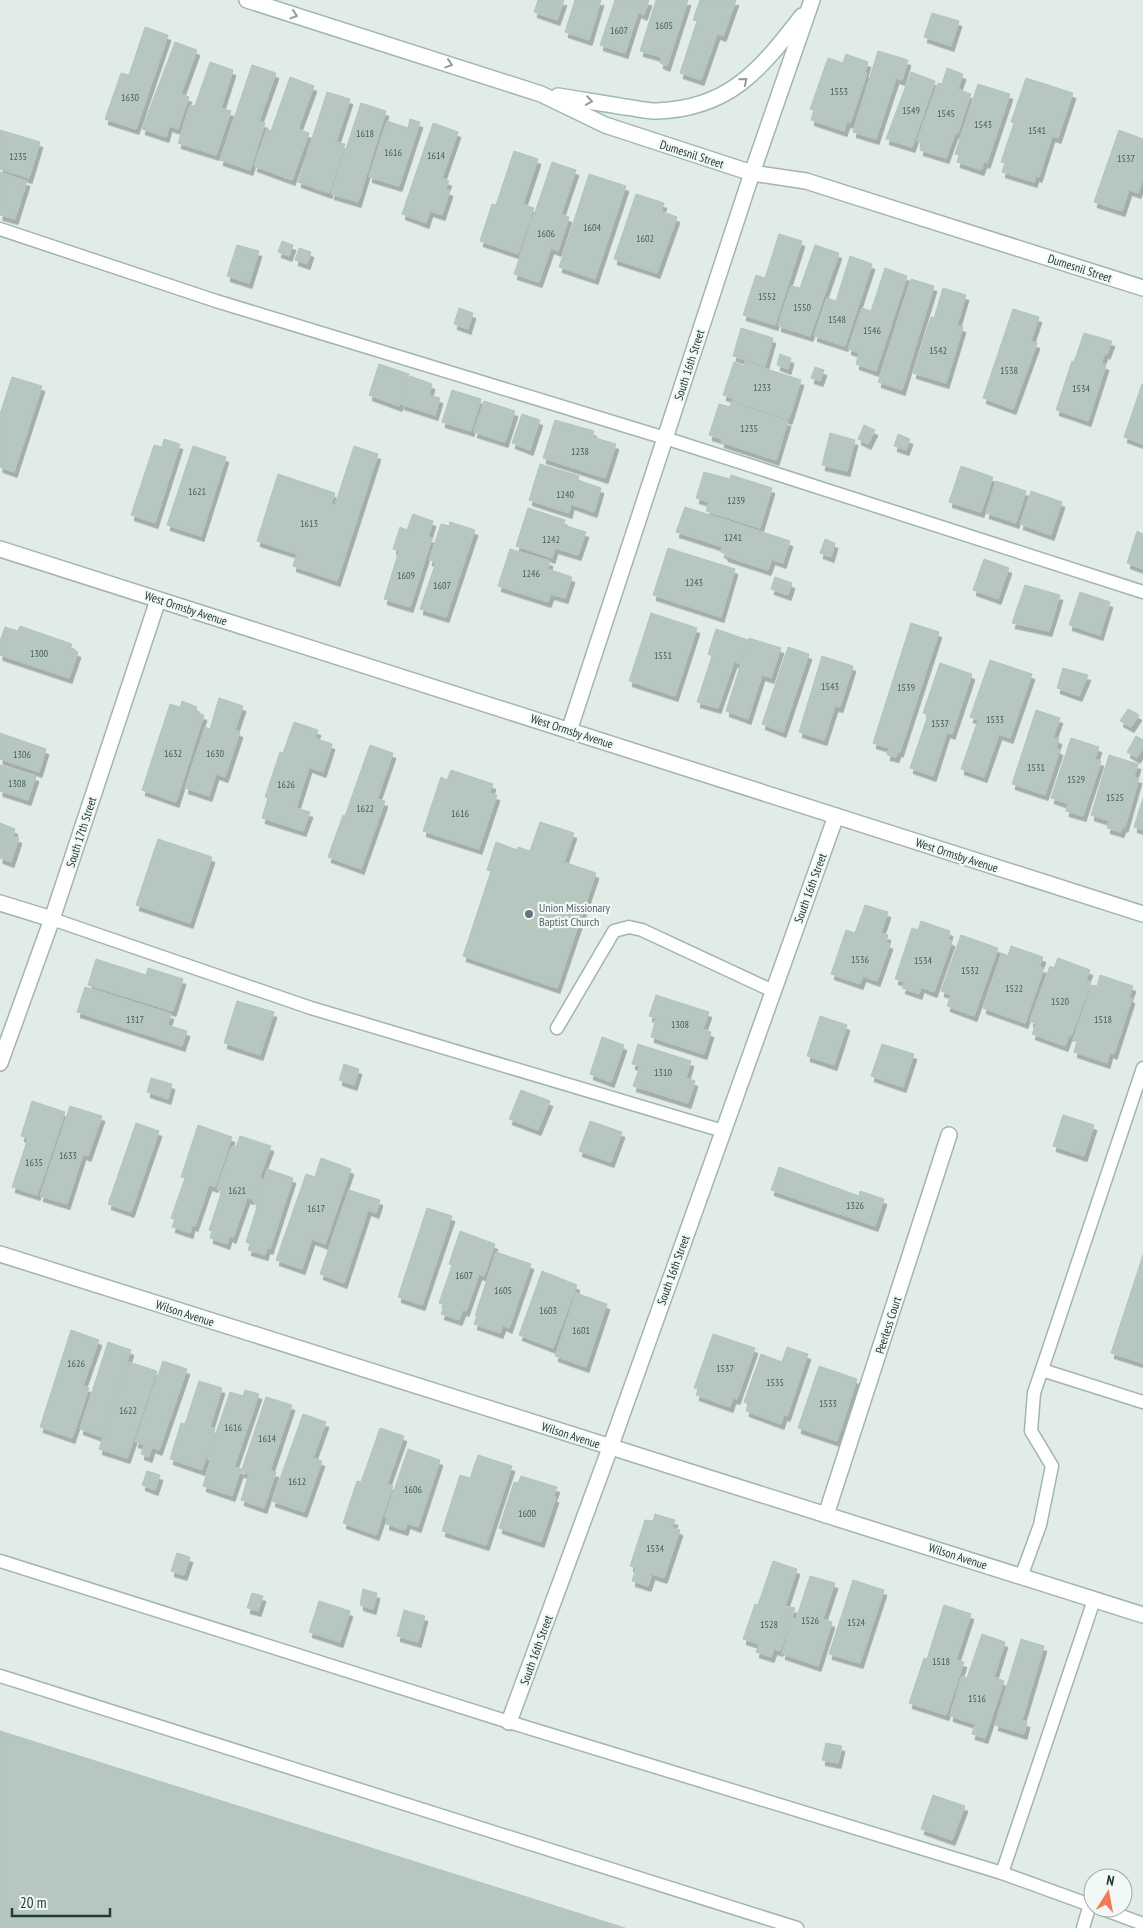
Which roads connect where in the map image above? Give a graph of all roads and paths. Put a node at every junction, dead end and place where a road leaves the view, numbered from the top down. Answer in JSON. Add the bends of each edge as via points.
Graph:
{"nodes":[{"id":1,"x":247,"y":0,"type":"edge"},
{"id":2,"x":811,"y":3,"type":"edge"},
{"id":3,"x":541,"y":94,"type":"junction"},
{"id":4,"x":752,"y":174,"type":"junction"},
{"id":5,"x":0,"y":230,"type":"edge"},
{"id":6,"x":1143,"y":288,"type":"edge"},
{"id":7,"x":665,"y":438,"type":"junction"},
{"id":8,"x":0,"y":549,"type":"edge"},
{"id":9,"x":1143,"y":592,"type":"edge"},
{"id":10,"x":158,"y":600,"type":"junction"},
{"id":11,"x":569,"y":731,"type":"junction"},
{"id":12,"x":836,"y":816,"type":"junction"},
{"id":13,"x":0,"y":903,"type":"edge"},
{"id":14,"x":1143,"y":914,"type":"edge"},
{"id":15,"x":52,"y":919,"type":"junction"},
{"id":16,"x":773,"y":991,"type":"junction"},
{"id":17,"x":557,"y":1028,"type":"dead end"},
{"id":18,"x":0,"y":1063,"type":"edge"},
{"id":19,"x":1143,"y":1068,"type":"edge"},
{"id":20,"x":723,"y":1131,"type":"junction"},
{"id":21,"x":949,"y":1135,"type":"dead end"},
{"id":22,"x":0,"y":1254,"type":"edge"},
{"id":23,"x":1042,"y":1370,"type":"junction"},
{"id":24,"x":1143,"y":1402,"type":"edge"},
{"id":25,"x":610,"y":1448,"type":"junction"},
{"id":26,"x":826,"y":1514,"type":"junction"},
{"id":27,"x":0,"y":1561,"type":"edge"},
{"id":28,"x":1021,"y":1577,"type":"junction"},
{"id":29,"x":1094,"y":1600,"type":"junction"},
{"id":30,"x":1143,"y":1615,"type":"edge"},
{"id":31,"x":0,"y":1676,"type":"edge"},
{"id":32,"x":509,"y":1722,"type":"junction"},
{"id":33,"x":1002,"y":1873,"type":"junction"},
{"id":34,"x":1083,"y":1902,"type":"edge"},
{"id":35,"x":1127,"y":1918,"type":"edge"},
{"id":36,"x":1143,"y":1924,"type":"edge"},
{"id":37,"x":797,"y":1928,"type":"edge"}],
"edges":[{"from":1,"to":3,"type":"street","name":"Dumesnil Street","one_way":true},
{"from":3,"to":2,"type":"street","one_way":true,"via":[[654,111],[690,108],[722,96],[745,81],[771,56]]},
{"from":2,"to":4,"type":"street","name":"South 16th Street"},
{"from":3,"to":4,"type":"street","name":"Dumesnil Street","via":[[606,125]]},
{"from":4,"to":6,"type":"street","name":"Dumesnil Street","via":[[806,181]]},
{"from":4,"to":7,"type":"street","name":"South 16th Street"},
{"from":5,"to":7,"type":"lane","via":[[216,301]]},
{"from":7,"to":9,"type":"lane"},
{"from":7,"to":11,"type":"street","name":"South 16th Street"},
{"from":8,"to":10,"type":"street","name":"West Ormsby Avenue"},
{"from":10,"to":11,"type":"street","name":"West Ormsby Avenue"},
{"from":10,"to":15,"type":"street","name":"South 17th Street"},
{"from":11,"to":12,"type":"street","name":"West Ormsby Avenue"},
{"from":12,"to":14,"type":"street","name":"West Ormsby Avenue"},
{"from":12,"to":16,"type":"street","name":"South 16th Street"},
{"from":13,"to":15,"type":"street"},
{"from":15,"to":18,"type":"street","name":"South 17th Street"},
{"from":15,"to":20,"type":"lane","via":[[312,1008]]},
{"from":16,"to":17,"type":"lane","via":[[642,930],[629,927],[614,931]]},
{"from":16,"to":20,"type":"street","name":"South 16th Street"},
{"from":19,"to":23,"type":"lane"},
{"from":20,"to":25,"type":"street","name":"South 16th Street"},
{"from":21,"to":26,"type":"street","name":"Peerless Court"},
{"from":22,"to":25,"type":"street","name":"Wilson Avenue"},
{"from":23,"to":24,"type":"lane"},
{"from":23,"to":28,"type":"lane","via":[[1034,1393],[1031,1431],[1052,1466],[1040,1525]]},
{"from":25,"to":26,"type":"street","name":"Wilson Avenue"},
{"from":25,"to":32,"type":"street","name":"South 16th Street"},
{"from":26,"to":28,"type":"street","name":"Wilson Avenue"},
{"from":27,"to":32,"type":"lane"},
{"from":28,"to":29,"type":"street","name":"Wilson Avenue"},
{"from":29,"to":30,"type":"street","name":"Wilson Avenue"},
{"from":29,"to":33,"type":"lane"},
{"from":31,"to":37,"type":"lane"},
{"from":32,"to":33,"type":"lane"},
{"from":33,"to":34,"type":"lane"},
{"from":35,"to":36,"type":"lane"}]}
